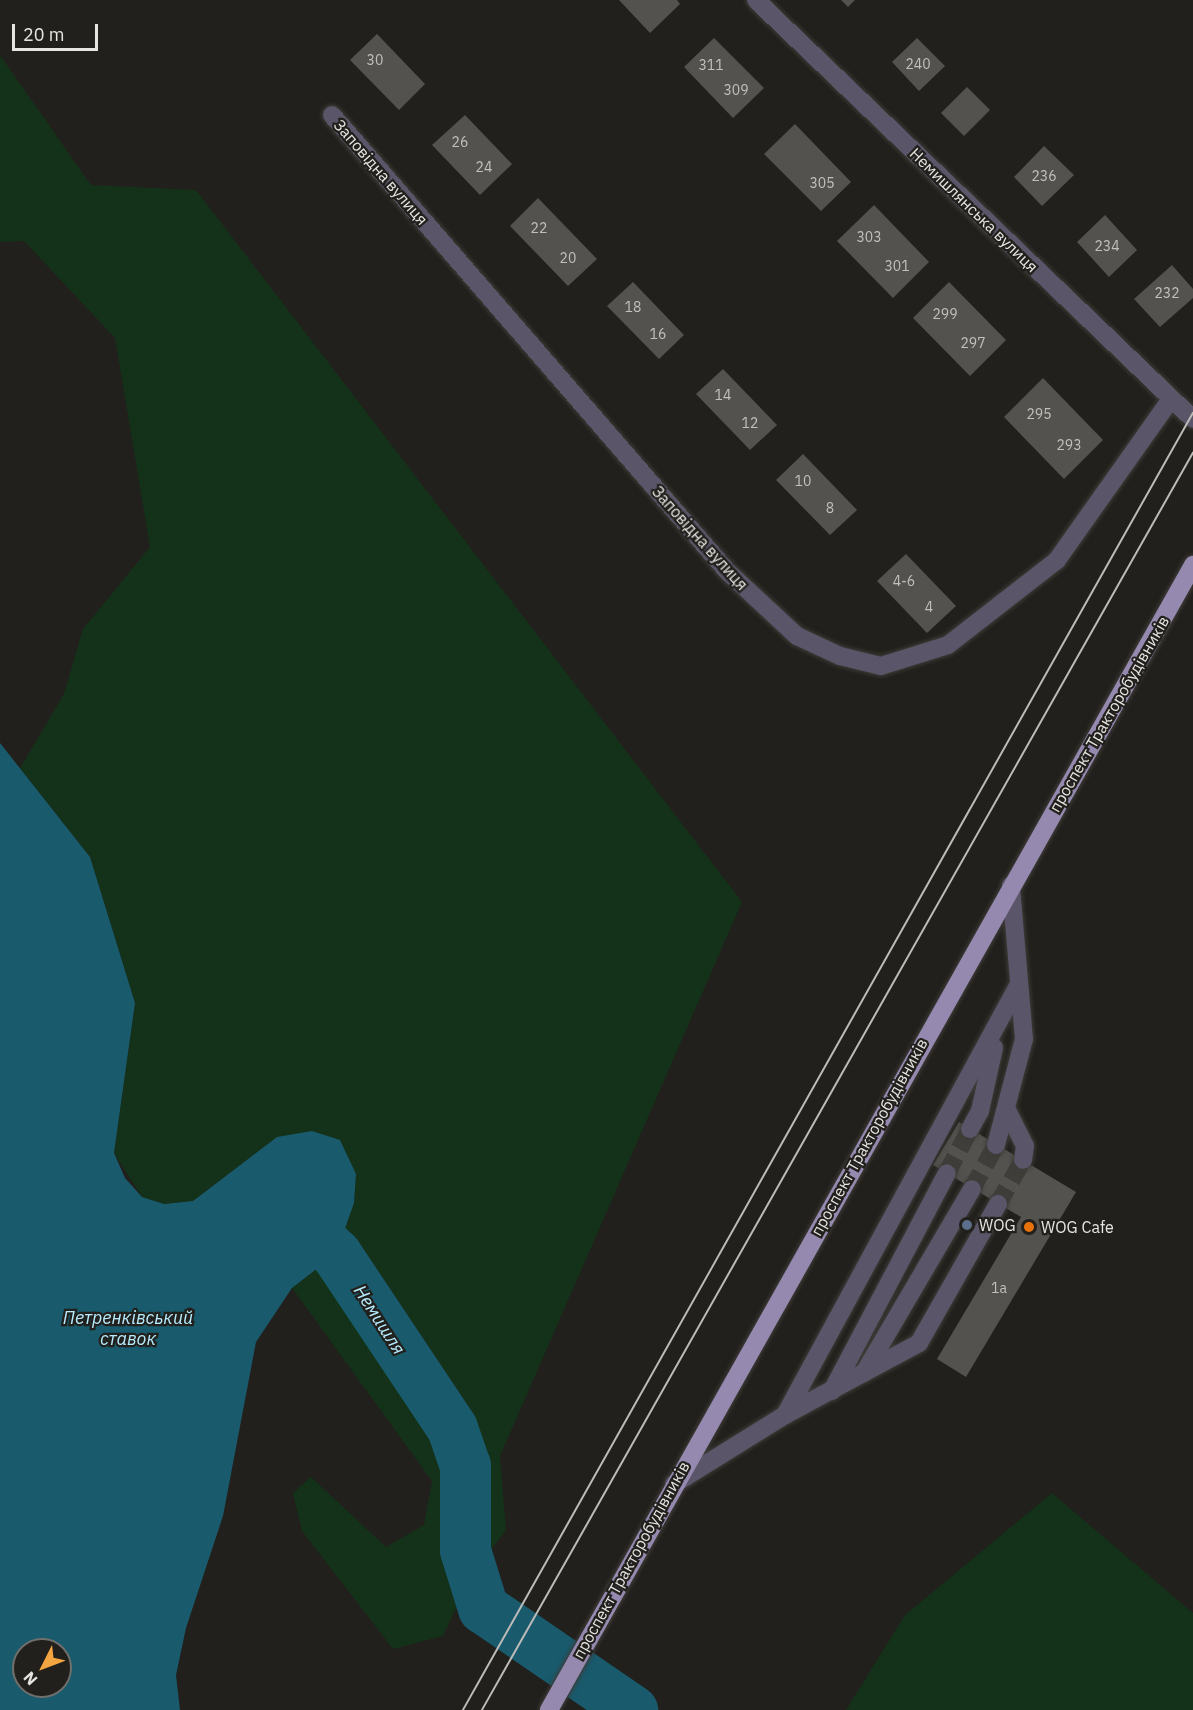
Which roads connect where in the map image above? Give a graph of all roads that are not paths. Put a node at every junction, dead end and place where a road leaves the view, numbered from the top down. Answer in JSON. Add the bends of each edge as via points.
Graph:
{"nodes":[{"id":1,"x":756,"y":0,"type":"edge"},
{"id":2,"x":332,"y":115,"type":"dead end"},
{"id":3,"x":1171,"y":399,"type":"junction"},
{"id":4,"x":1193,"y":419,"type":"edge"},
{"id":5,"x":1193,"y":565,"type":"edge"},
{"id":6,"x":1011,"y":886,"type":"junction"},
{"id":7,"x":1019,"y":984,"type":"junction"},
{"id":8,"x":999,"y":1023,"type":"junction"},
{"id":9,"x":1007,"y":1110,"type":"junction"},
{"id":10,"x":970,"y":1129,"type":"tunnel mouth"},
{"id":11,"x":996,"y":1144,"type":"tunnel mouth"},
{"id":12,"x":1023,"y":1160,"type":"tunnel mouth"},
{"id":13,"x":947,"y":1173,"type":"tunnel mouth"},
{"id":14,"x":972,"y":1189,"type":"tunnel mouth"},
{"id":15,"x":998,"y":1204,"type":"tunnel mouth"},
{"id":16,"x":864,"y":1373,"type":"junction"},
{"id":17,"x":832,"y":1391,"type":"junction"},
{"id":18,"x":784,"y":1415,"type":"junction"},
{"id":19,"x":672,"y":1485,"type":"junction"},
{"id":20,"x":549,"y":1710,"type":"edge"}],
"edges":[{"from":1,"to":3,"type":"street","name":"Немишлянська вулиця"},
{"from":2,"to":3,"type":"street","name":"Заповідна вулиця","via":[[727,572],[797,636],[840,656],[881,666],[948,645],[1057,560]]},
{"from":3,"to":4,"type":"street","name":"Немишлянська вулиця"},
{"from":5,"to":6,"type":"main road","name":"проспект Тракторобудівників"},
{"from":6,"to":7,"type":"street"},
{"from":6,"to":19,"type":"main road","name":"проспект Тракторобудівників"},
{"from":7,"to":8,"type":"street"},
{"from":7,"to":9,"type":"street","via":[[1024,1039]]},
{"from":8,"to":10,"type":"street","via":[[980,1111]]},
{"from":8,"to":18,"type":"street"},
{"from":9,"to":11,"type":"street"},
{"from":9,"to":12,"type":"street","via":[[1025,1146]]},
{"from":13,"to":17,"type":"street"},
{"from":14,"to":16,"type":"street"},
{"from":15,"to":16,"type":"street","via":[[919,1343]]},
{"from":16,"to":17,"type":"street"},
{"from":17,"to":18,"type":"street"},
{"from":18,"to":19,"type":"street"},
{"from":19,"to":20,"type":"main road","name":"проспект Тракторобудівників"}]}
